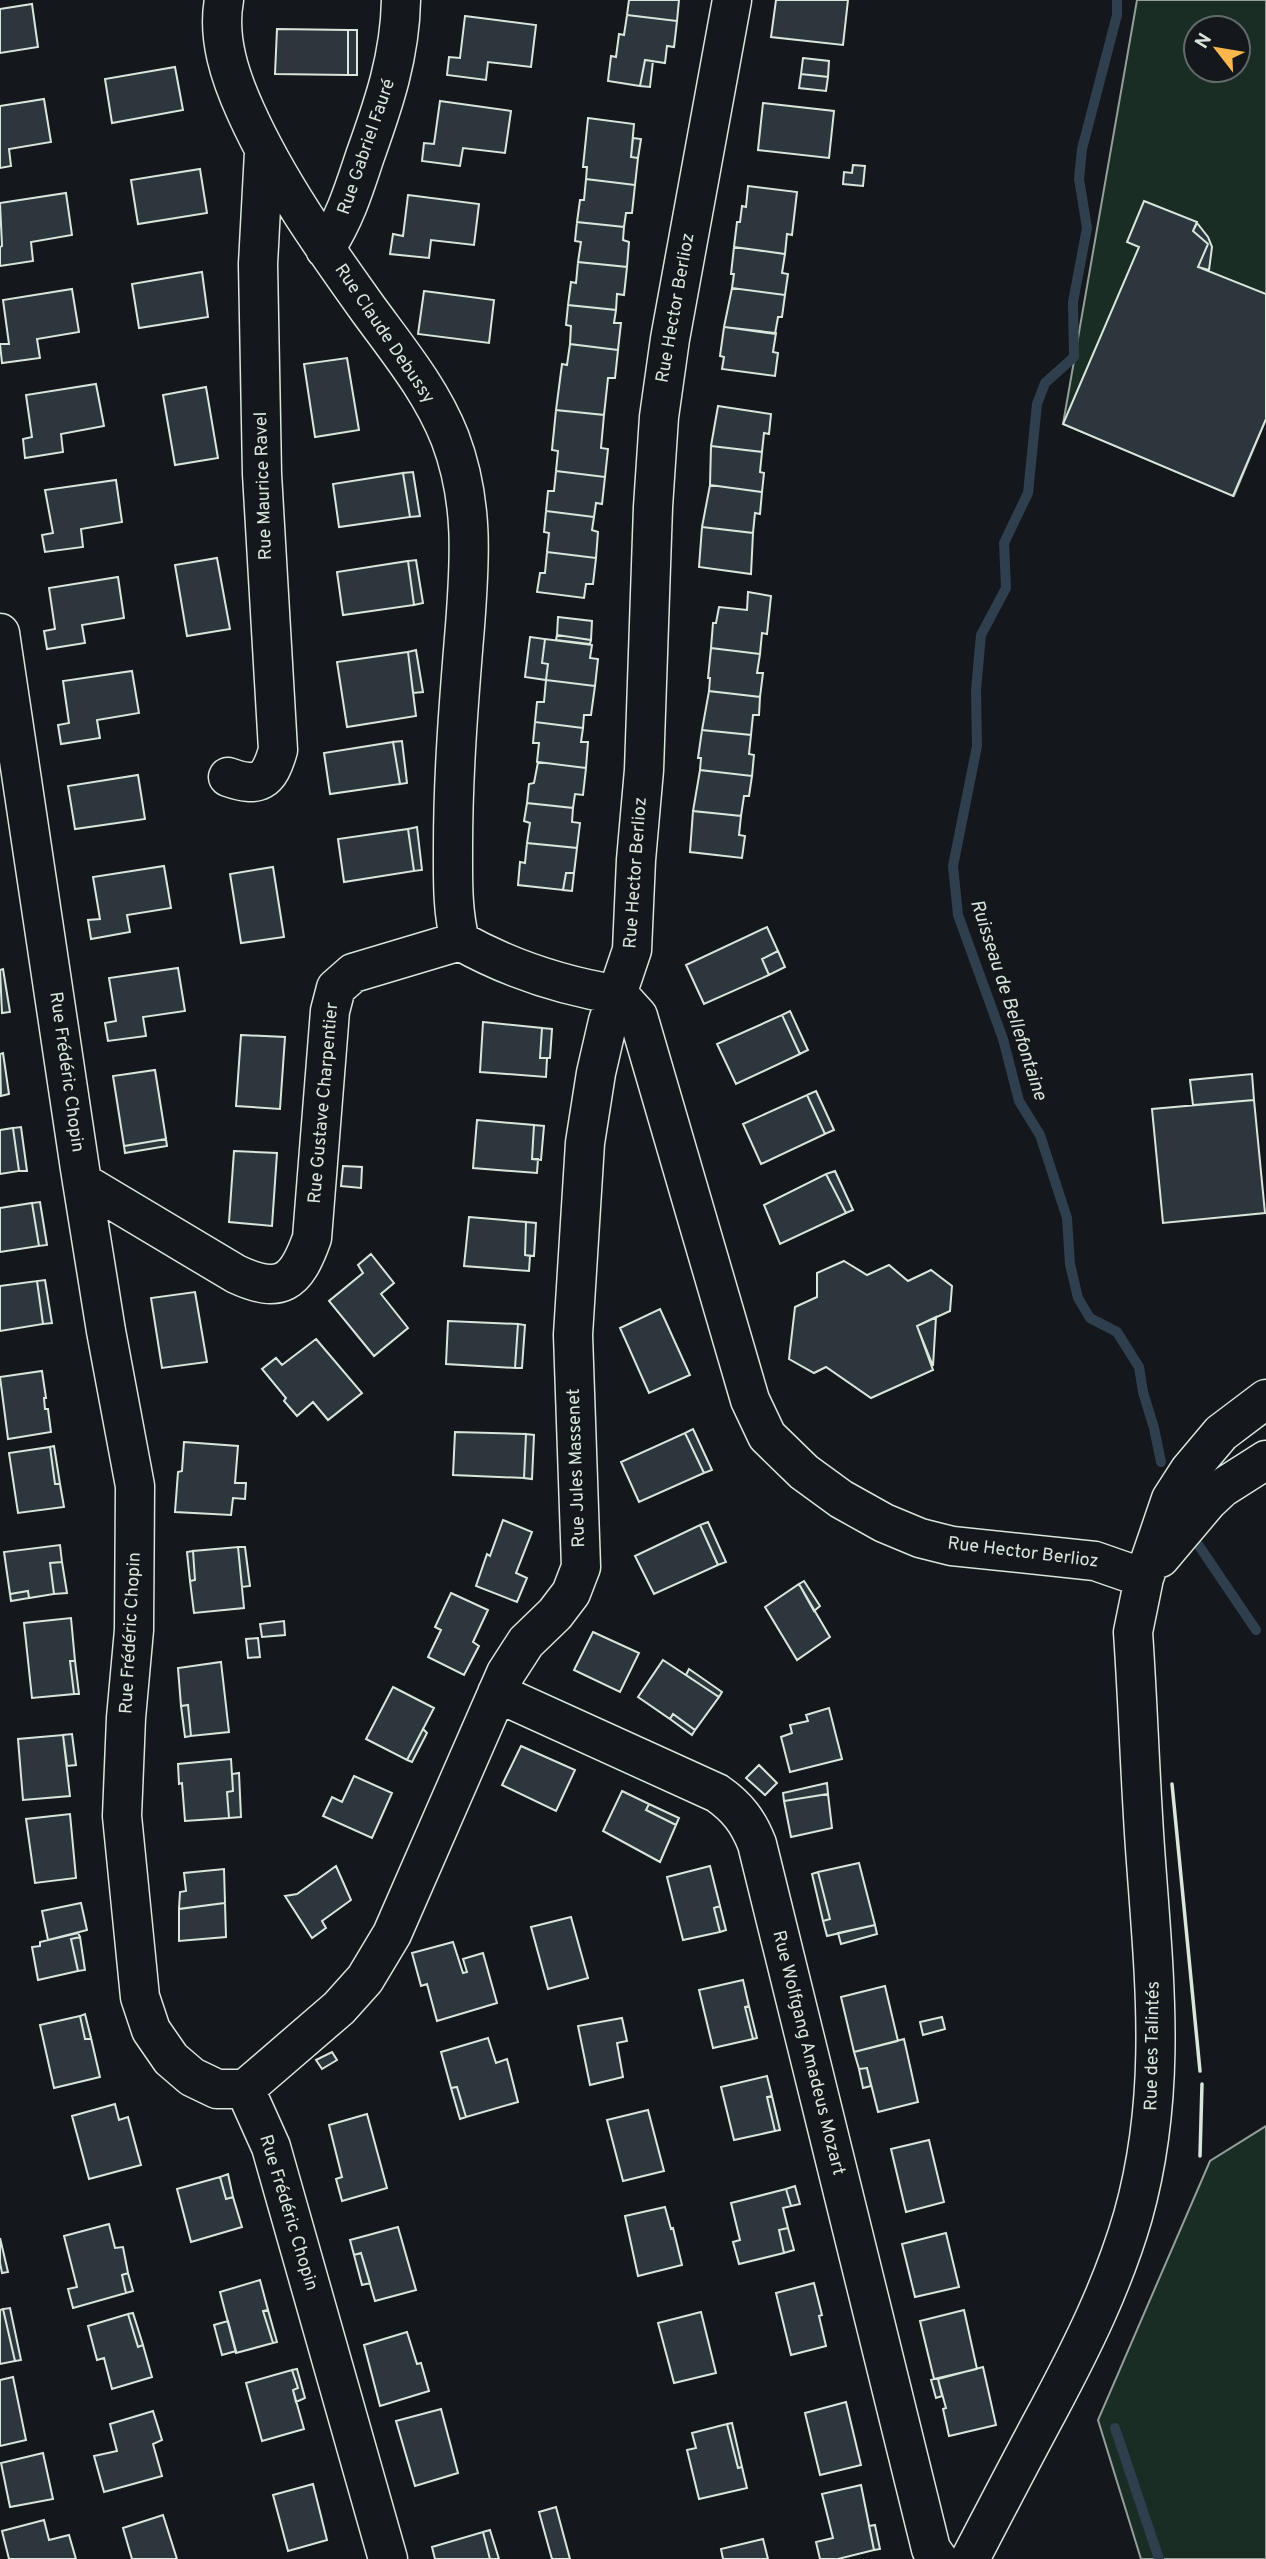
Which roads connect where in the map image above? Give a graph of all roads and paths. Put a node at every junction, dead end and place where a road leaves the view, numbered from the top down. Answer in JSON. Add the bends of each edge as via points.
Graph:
{"nodes":[{"id":1,"x":224,"y":0,"type":"edge"},
{"id":2,"x":401,"y":0,"type":"edge"},
{"id":3,"x":732,"y":0,"type":"edge"},
{"id":4,"x":264,"y":152,"type":"junction"},
{"id":5,"x":325,"y":249,"type":"junction"},
{"id":6,"x":0,"y":633,"type":"edge"},
{"id":7,"x":228,"y":777,"type":"dead end"},
{"id":8,"x":460,"y":942,"type":"junction"},
{"id":9,"x":619,"y":995,"type":"junction"},
{"id":10,"x":82,"y":1182,"type":"junction"},
{"id":11,"x":1266,"y":1399,"type":"edge"},
{"id":12,"x":1266,"y":1460,"type":"edge"},
{"id":13,"x":1143,"y":1578,"type":"junction"},
{"id":14,"x":497,"y":1693,"type":"junction"},
{"id":15,"x":245,"y":2088,"type":"junction"},
{"id":16,"x":388,"y":2559,"type":"edge"},
{"id":17,"x":938,"y":2559,"type":"edge"},
{"id":18,"x":970,"y":2559,"type":"edge"}],
"edges":[{"from":1,"to":4,"type":"street","name":"Rue Claude Debussy","via":[[225,52],[236,90]]},
{"from":2,"to":5,"type":"street","name":"Rue Gabriel Fauré","via":[[391,82],[342,224]]},
{"from":3,"to":9,"type":"street","name":"Rue Hector Berlioz","via":[[659,417],[632,950]]},
{"from":4,"to":5,"type":"street","name":"Rue Claude Debussy"},
{"from":4,"to":7,"type":"street","name":"Rue Maurice Ravel","via":[[258,264],[262,474],[278,750],[267,775],[258,782]]},
{"from":5,"to":8,"type":"street","name":"Rue Claude Debussy","via":[[425,388],[450,438],[464,487],[471,538],[453,813],[454,915]]},
{"from":6,"to":10,"type":"street","name":"Rue Frédéric Chopin"},
{"from":8,"to":9,"type":"street","via":[[536,977]]},
{"from":8,"to":10,"type":"street","name":"Rue Gustave Charpentier","via":[[354,973],[336,988],[330,1012],[312,1238],[304,1261],[291,1278],[260,1285],[236,1274]]},
{"from":9,"to":13,"type":"street","name":"Rue Hector Berlioz","via":[[638,1016],[750,1400],[768,1436],[804,1472],[841,1499],[920,1538],[973,1549],[1095,1561]]},
{"from":9,"to":14,"type":"street","name":"Rue Jules Massenet","via":[[596,1073],[585,1143],[573,1335],[581,1567],[571,1593],[526,1642]]},
{"from":10,"to":15,"type":"street","name":"Rue Frédéric Chopin","via":[[135,1486],[134,1630],[122,1816],[140,1997],[151,2030],[171,2059],[192,2077],[217,2089]]},
{"from":11,"to":13,"type":"street","name":"Rue des Talintés","via":[[1221,1433],[1189,1471],[1171,1499]]},
{"from":12,"to":13,"type":"street","name":"Rue des Talintés","via":[[1208,1501]]},
{"from":13,"to":18,"type":"street","name":"Rue des Talintés","via":[[1133,1632],[1155,1979],[1154,2111],[1147,2154],[1133,2216],[1108,2290]]},
{"from":14,"to":15,"type":"street","name":"Rue Jules Massenet","via":[[392,1934],[365,1979],[339,2008]]},
{"from":14,"to":17,"type":"street","name":"Rue Wolfgang Amadeus Mozart","via":[[717,1793],[750,1826],[931,2549]]},
{"from":15,"to":16,"type":"street","name":"Rue Frédéric Chopin","via":[[271,2147]]}]}
